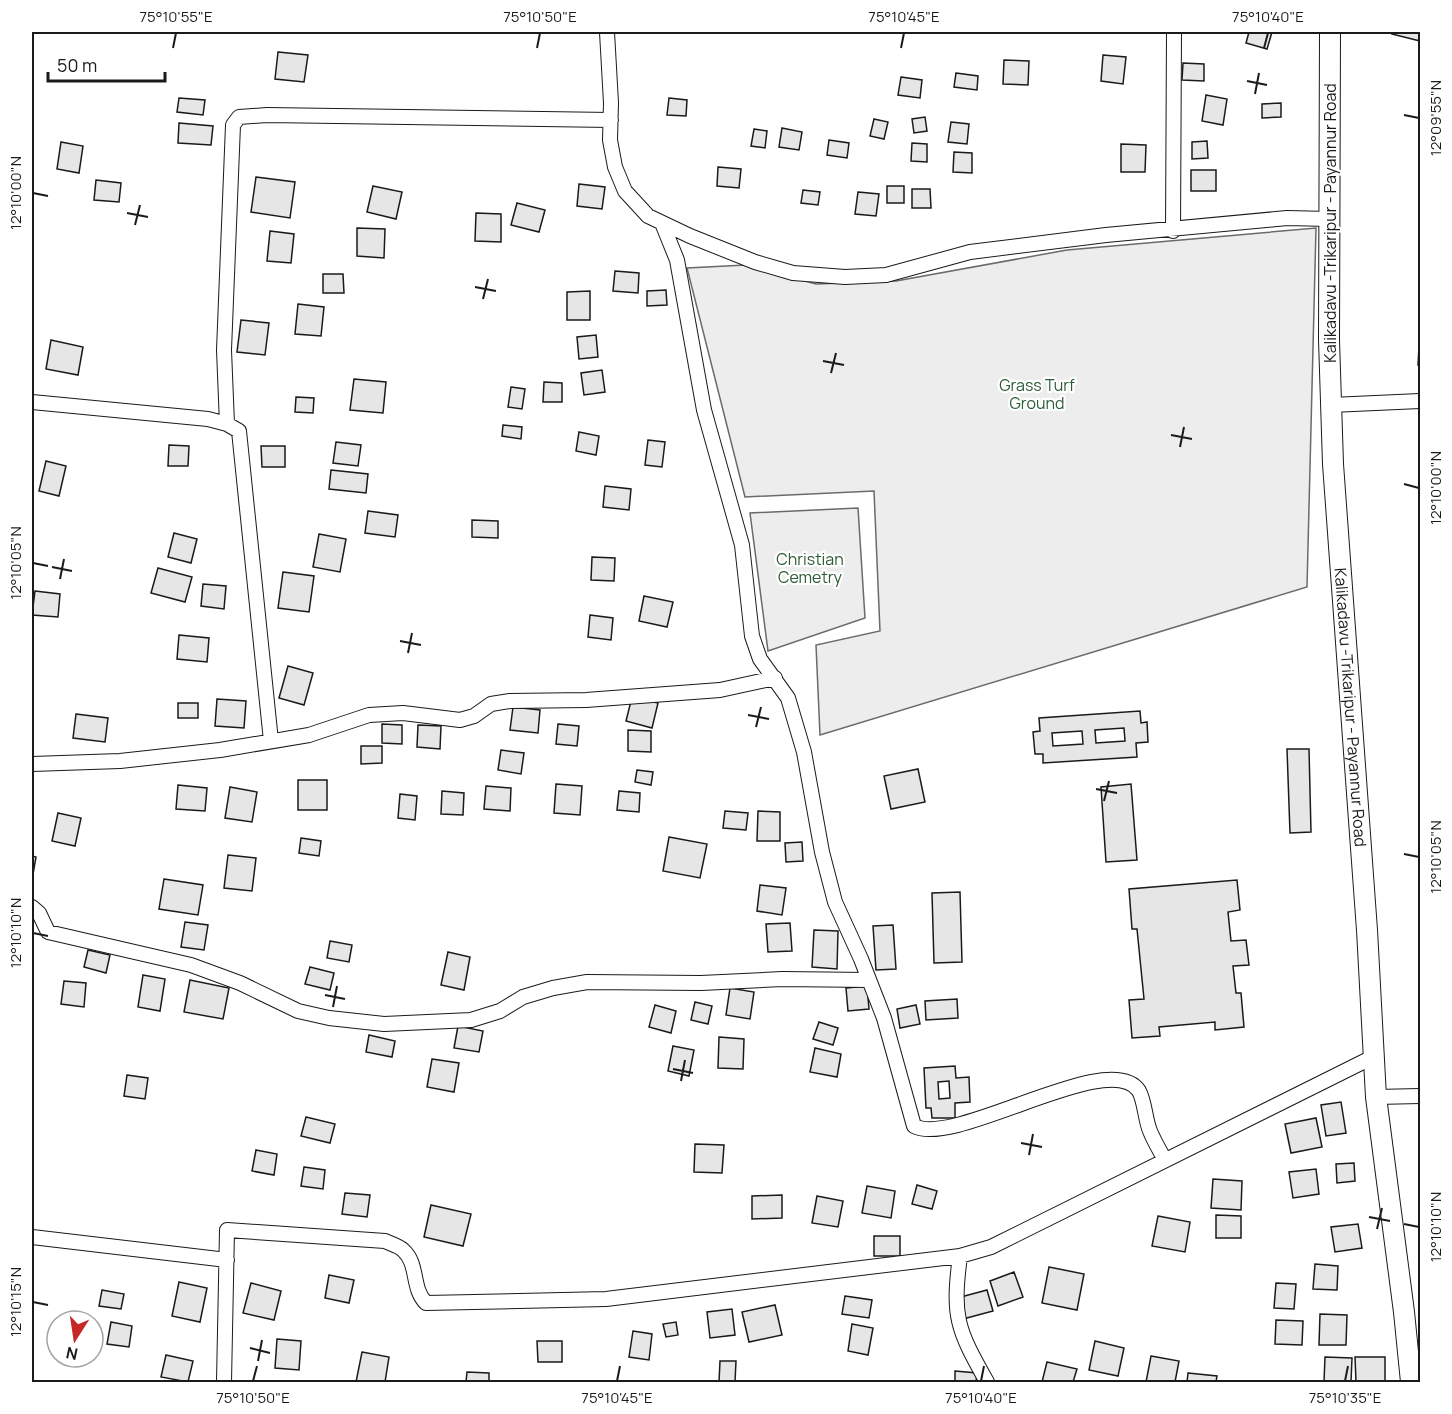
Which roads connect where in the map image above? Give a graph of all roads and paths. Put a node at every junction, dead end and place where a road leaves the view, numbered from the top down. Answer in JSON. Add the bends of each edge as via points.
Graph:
{"nodes":[{"id":1,"x":607,"y":32,"type":"edge"},
{"id":2,"x":1174,"y":32,"type":"edge"},
{"id":3,"x":1330,"y":32,"type":"edge"},
{"id":4,"x":611,"y":120,"type":"junction"},
{"id":5,"x":1329,"y":219,"type":"junction"},
{"id":6,"x":662,"y":223,"type":"junction"},
{"id":7,"x":1173,"y":231,"type":"junction"},
{"id":8,"x":1420,"y":400,"type":"edge"},
{"id":9,"x":32,"y":402,"type":"edge"},
{"id":10,"x":1331,"y":405,"type":"junction"},
{"id":11,"x":227,"y":424,"type":"junction"},
{"id":12,"x":776,"y":678,"type":"junction"},
{"id":13,"x":271,"y":741,"type":"junction"},
{"id":14,"x":32,"y":764,"type":"edge"},
{"id":15,"x":32,"y":907,"type":"edge"},
{"id":16,"x":869,"y":980,"type":"junction"},
{"id":17,"x":1373,"y":1057,"type":"junction"},
{"id":18,"x":1420,"y":1096,"type":"edge"},
{"id":19,"x":1376,"y":1097,"type":"junction"},
{"id":20,"x":1165,"y":1160,"type":"junction"},
{"id":21,"x":32,"y":1237,"type":"edge"},
{"id":22,"x":960,"y":1256,"type":"junction"},
{"id":23,"x":227,"y":1260,"type":"junction"},
{"id":24,"x":224,"y":1383,"type":"edge"},
{"id":25,"x":987,"y":1383,"type":"edge"},
{"id":26,"x":1411,"y":1383,"type":"edge"}],
"edges":[{"from":1,"to":4,"type":"street"},
{"from":2,"to":7,"type":"street"},
{"from":3,"to":5,"type":"main road","name":"Kalikadavu -Trikaripur - Payannur Road"},
{"from":4,"to":6,"type":"street","via":[[615,167],[625,191],[648,216]]},
{"from":4,"to":11,"type":"street","via":[[239,117],[233,125],[225,350]]},
{"from":5,"to":7,"type":"street","via":[[1287,218]]},
{"from":5,"to":10,"type":"main road","name":"Kalikadavu -Trikaripur - Payannur Road"},
{"from":6,"to":7,"type":"street","via":[[755,262],[793,273],[845,277],[886,275],[970,252]]},
{"from":6,"to":12,"type":"street","via":[[676,260],[704,410],[741,545],[752,636],[760,659]]},
{"from":8,"to":10,"type":"street"},
{"from":9,"to":11,"type":"street"},
{"from":10,"to":17,"type":"main road","name":"Kalikadavu -Trikaripur - Payannur Road"},
{"from":11,"to":13,"type":"street","via":[[239,431]]},
{"from":12,"to":13,"type":"street","via":[[720,690],[510,701],[491,704],[474,717],[460,720],[403,712],[369,715],[309,735]]},
{"from":12,"to":16,"type":"street","via":[[788,698],[804,752],[835,902]]},
{"from":13,"to":14,"type":"street","via":[[164,758]]},
{"from":15,"to":16,"type":"street","via":[[48,932],[192,964],[298,1011],[384,1024],[471,1020],[500,1011],[523,997],[587,982]]},
{"from":16,"to":20,"type":"street","via":[[884,1018],[914,1126],[944,1128],[1077,1086],[1113,1079],[1126,1081],[1138,1091],[1150,1131]]},
{"from":17,"to":19,"type":"main road","name":"Kalikadavu -Trikaripur - Payannur Road"},
{"from":17,"to":20,"type":"street"},
{"from":18,"to":19,"type":"street"},
{"from":19,"to":26,"type":"main road","name":"Kalikadavu -Trikaripur - Payannur Road"},
{"from":20,"to":22,"type":"street","via":[[991,1247]]},
{"from":21,"to":23,"type":"street"},
{"from":22,"to":23,"type":"street","via":[[606,1299],[437,1304],[426,1304],[417,1295],[413,1266],[404,1250],[385,1241],[227,1230]]},
{"from":22,"to":25,"type":"street","via":[[954,1301],[963,1338]]},
{"from":23,"to":24,"type":"street"}]}
